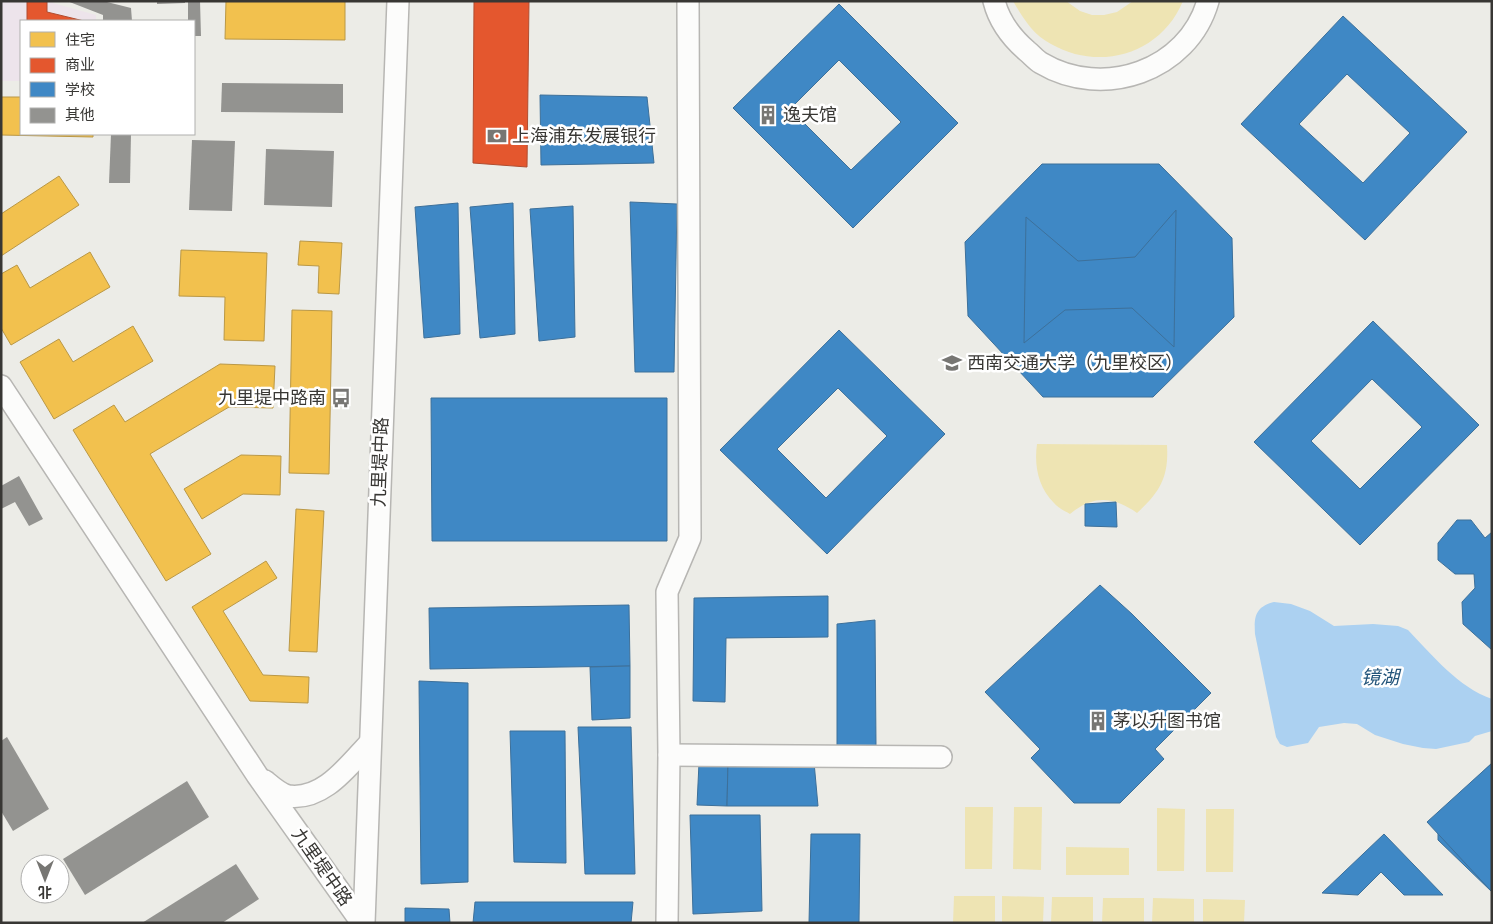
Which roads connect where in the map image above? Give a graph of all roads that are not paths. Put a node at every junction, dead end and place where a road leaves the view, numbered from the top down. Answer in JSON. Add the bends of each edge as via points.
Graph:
{"nodes":[{"id":1,"x":398,"y":1,"type":"edge"},
{"id":2,"x":688,"y":1,"type":"edge"},
{"id":3,"x":994,"y":1,"type":"edge"},
{"id":4,"x":1208,"y":1,"type":"edge"},
{"id":5,"x":1,"y":386,"type":"edge"},
{"id":6,"x":369,"y":744,"type":"junction"},
{"id":7,"x":669,"y":755,"type":"junction"},
{"id":8,"x":941,"y":757,"type":"dead end"},
{"id":9,"x":256,"y":775,"type":"junction"},
{"id":10,"x":363,"y":923,"type":"edge"},
{"id":11,"x":667,"y":923,"type":"edge"}],
"edges":[{"from":1,"to":6,"type":"street","name":"九里堤中路"},
{"from":2,"to":7,"type":"street","via":[[690,538],[667,592]]},
{"from":3,"to":4,"type":"street","via":[[1014,40],[1041,63],[1074,77],[1109,80],[1148,70],[1180,49],[1204,17]]},
{"from":5,"to":9,"type":"street","name":"九里堤中路"},
{"from":6,"to":9,"type":"street","via":[[336,780],[307,796],[286,796]]},
{"from":6,"to":10,"type":"street","name":"九里堤中路"},
{"from":7,"to":8,"type":"street"},
{"from":7,"to":11,"type":"street"},
{"from":9,"to":10,"type":"street","name":"九里堤中路"}]}
